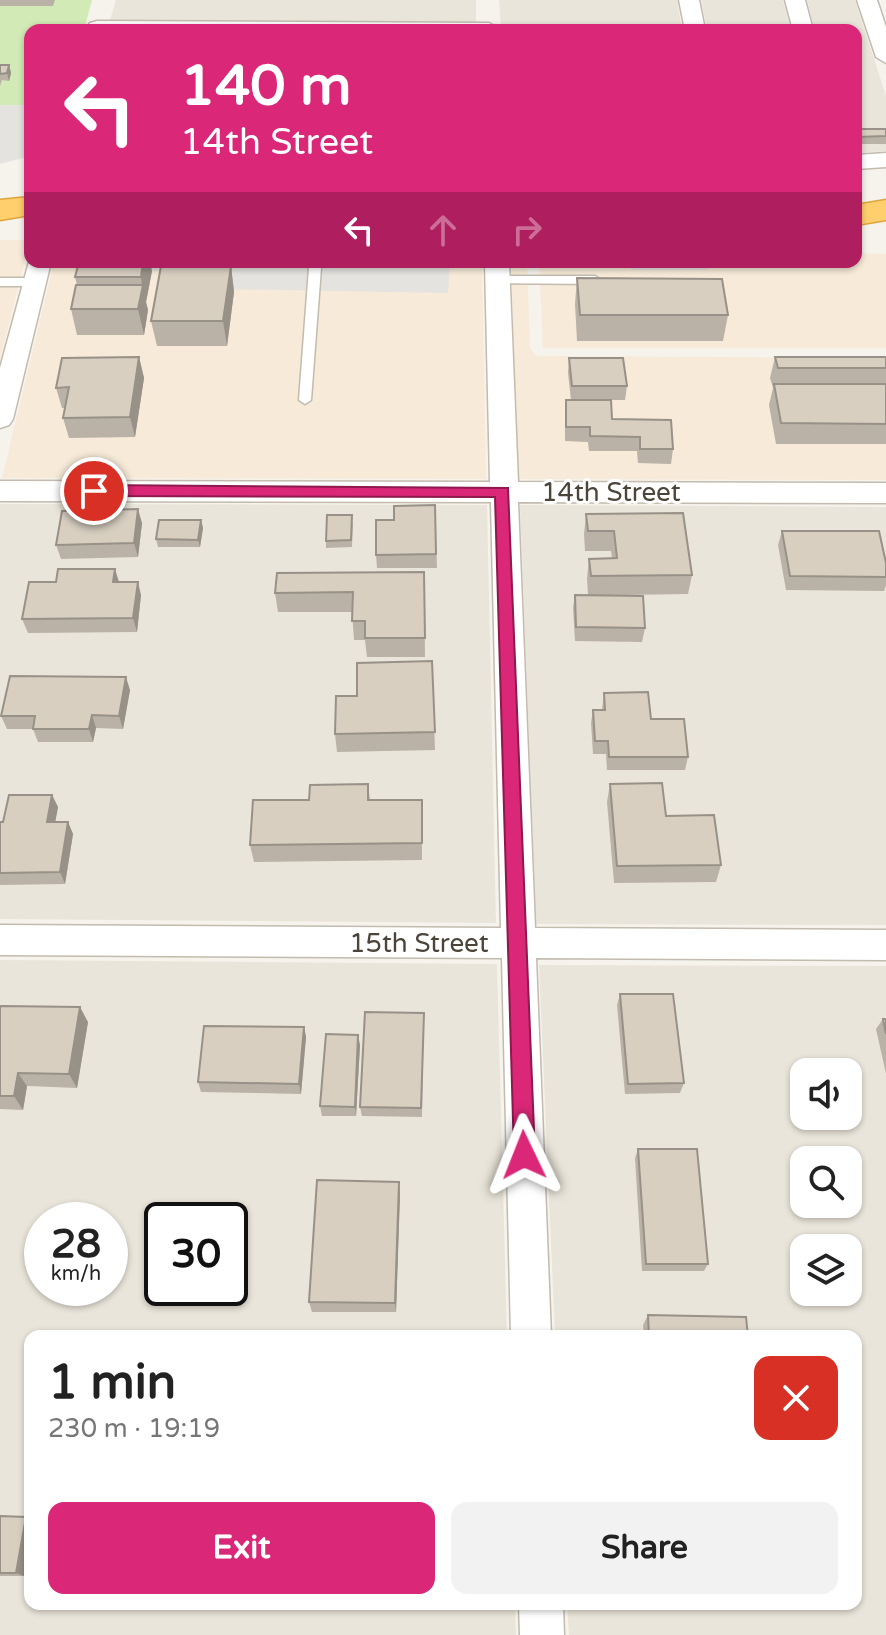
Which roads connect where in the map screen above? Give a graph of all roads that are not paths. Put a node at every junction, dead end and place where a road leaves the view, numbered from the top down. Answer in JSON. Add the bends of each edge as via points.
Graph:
{"nodes":[{"id":1,"x":104,"y":0,"type":"edge"},
{"id":2,"x":689,"y":0,"type":"edge"},
{"id":3,"x":795,"y":0,"type":"edge"},
{"id":4,"x":867,"y":0,"type":"edge"},
{"id":5,"x":97,"y":24,"type":"edge"},
{"id":6,"x":694,"y":24,"type":"edge"},
{"id":7,"x":801,"y":24,"type":"edge"},
{"id":8,"x":886,"y":57,"type":"edge"},
{"id":9,"x":886,"y":160,"type":"edge"},
{"id":10,"x":862,"y":162,"type":"edge"},
{"id":11,"x":0,"y":192,"type":"edge"},
{"id":12,"x":24,"y":192,"type":"edge"},
{"id":13,"x":862,"y":193,"type":"edge"},
{"id":14,"x":886,"y":193,"type":"edge"},
{"id":15,"x":24,"y":207,"type":"edge"},
{"id":16,"x":0,"y":210,"type":"edge"},
{"id":17,"x":886,"y":210,"type":"edge"},
{"id":18,"x":862,"y":214,"type":"edge"},
{"id":19,"x":886,"y":227,"type":"edge"},
{"id":20,"x":0,"y":228,"type":"edge"},
{"id":21,"x":24,"y":228,"type":"edge"},
{"id":22,"x":862,"y":228,"type":"edge"},
{"id":23,"x":315,"y":268,"type":"dead end"},
{"id":24,"x":497,"y":271,"type":"edge"},
{"id":25,"x":37,"y":272,"type":"edge"},
{"id":26,"x":611,"y":280,"type":"edge"},
{"id":27,"x":0,"y":282,"type":"edge"},
{"id":28,"x":8,"y":356,"type":"edge"},
{"id":29,"x":305,"y":400,"type":"dead end"},
{"id":30,"x":0,"y":419,"type":"edge"},
{"id":31,"x":0,"y":491,"type":"edge"},
{"id":32,"x":503,"y":492,"type":"junction"},
{"id":33,"x":886,"y":493,"type":"edge"},
{"id":34,"x":0,"y":940,"type":"edge"},
{"id":35,"x":517,"y":943,"type":"junction"},
{"id":36,"x":886,"y":945,"type":"edge"},
{"id":37,"x":531,"y":1330,"type":"edge"},
{"id":38,"x":541,"y":1610,"type":"edge"},
{"id":39,"x":542,"y":1635,"type":"edge"}],
"edges":[{"from":1,"to":5,"type":"street"},
{"from":2,"to":6,"type":"street"},
{"from":3,"to":7,"type":"street"},
{"from":4,"to":8,"type":"street"},
{"from":9,"to":10,"type":"street"},
{"from":11,"to":12,"type":"highway"},
{"from":13,"to":14,"type":"highway"},
{"from":15,"to":16,"type":"highway"},
{"from":17,"to":18,"type":"highway"},
{"from":19,"to":22,"type":"highway"},
{"from":20,"to":21,"type":"highway"},
{"from":23,"to":29,"type":"lane"},
{"from":24,"to":26,"type":"lane"},
{"from":24,"to":32,"type":"street"},
{"from":25,"to":27,"type":"lane"},
{"from":25,"to":28,"type":"street"},
{"from":28,"to":30,"type":"street"},
{"from":31,"to":32,"type":"street","name":"14th Street"},
{"from":32,"to":33,"type":"street","name":"14th Street"},
{"from":32,"to":35,"type":"street"},
{"from":34,"to":35,"type":"street","name":"15th Street"},
{"from":35,"to":36,"type":"street","name":"15th Street"},
{"from":35,"to":37,"type":"street"},
{"from":38,"to":39,"type":"street"}]}
